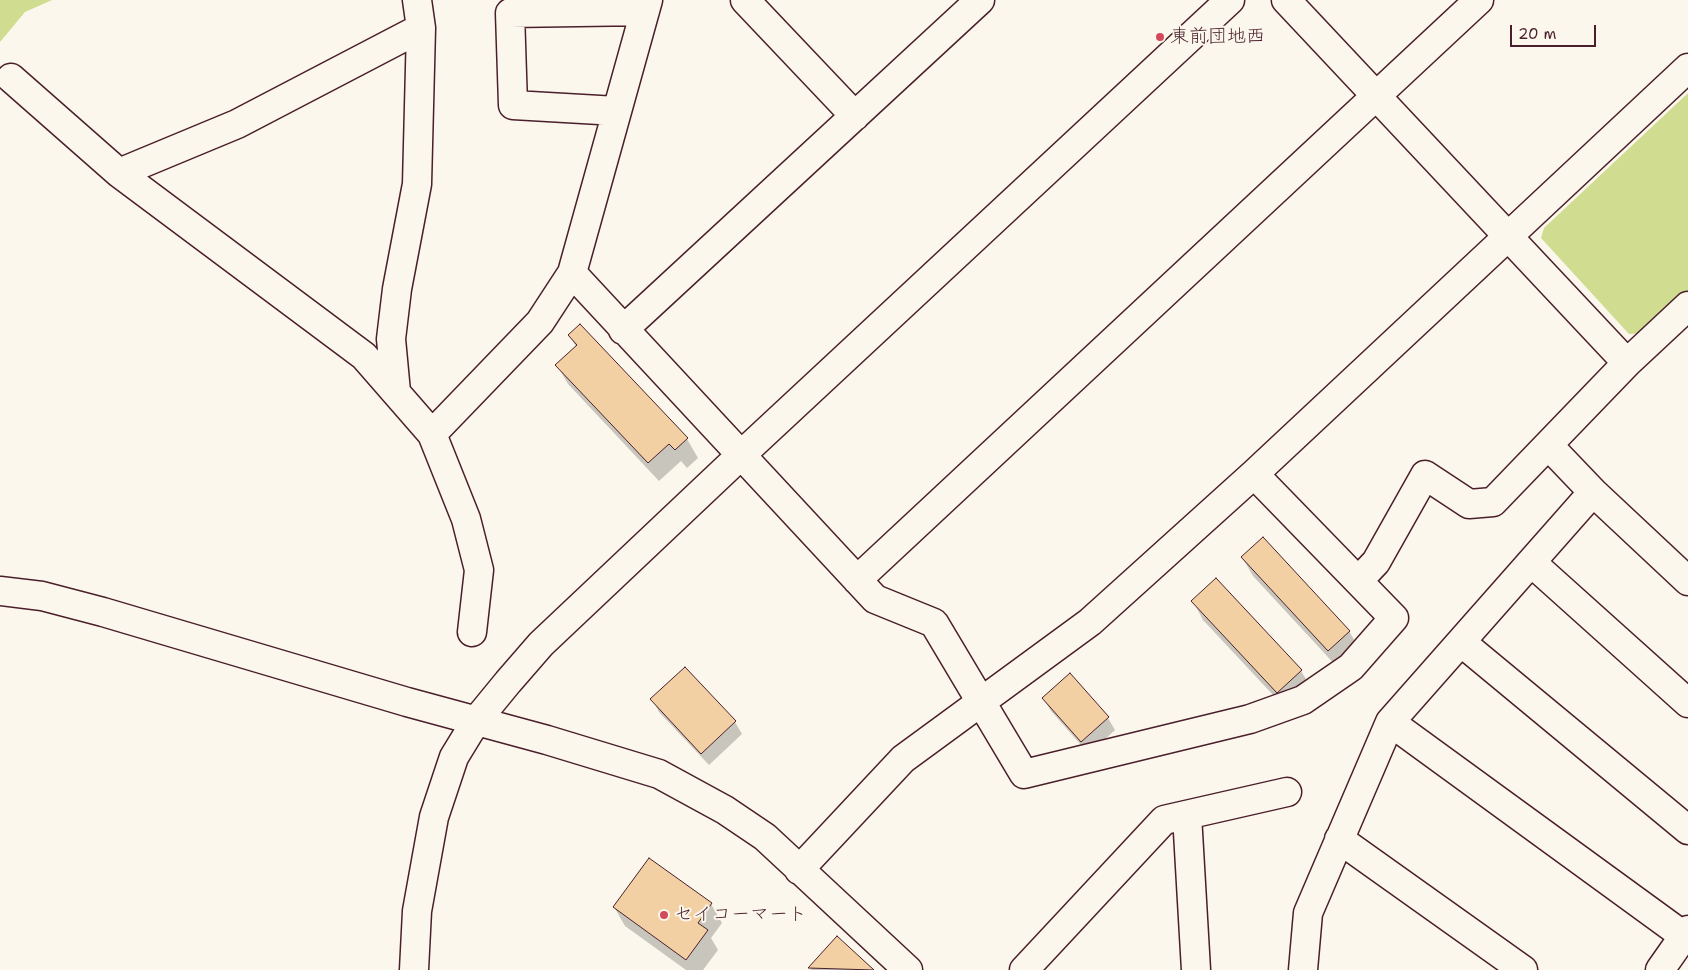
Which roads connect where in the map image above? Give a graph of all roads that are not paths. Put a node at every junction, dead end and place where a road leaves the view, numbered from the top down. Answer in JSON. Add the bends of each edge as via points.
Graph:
{"nodes":[{"id":1,"x":417,"y":0,"type":"edge"},
{"id":2,"x":745,"y":0,"type":"edge"},
{"id":3,"x":980,"y":0,"type":"edge"},
{"id":4,"x":1230,"y":0,"type":"edge"},
{"id":5,"x":1286,"y":0,"type":"edge"},
{"id":6,"x":1479,"y":0,"type":"edge"},
{"id":7,"x":647,"y":6,"type":"edge"},
{"id":8,"x":421,"y":28,"type":"junction"},
{"id":9,"x":1688,"y":68,"type":"edge"},
{"id":10,"x":11,"y":78,"type":"dead end"},
{"id":11,"x":1377,"y":96,"type":"junction"},
{"id":12,"x":617,"y":111,"type":"junction"},
{"id":13,"x":855,"y":116,"type":"junction"},
{"id":14,"x":119,"y":173,"type":"junction"},
{"id":15,"x":1509,"y":237,"type":"junction"},
{"id":16,"x":572,"y":272,"type":"junction"},
{"id":17,"x":1688,"y":306,"type":"edge"},
{"id":18,"x":623,"y":330,"type":"junction"},
{"id":19,"x":1627,"y":364,"type":"junction"},
{"id":20,"x":396,"y":392,"type":"junction"},
{"id":21,"x":432,"y":434,"type":"junction"},
{"id":22,"x":1549,"y":446,"type":"junction"},
{"id":23,"x":740,"y":456,"type":"junction"},
{"id":24,"x":1254,"y":474,"type":"junction"},
{"id":25,"x":1593,"y":492,"type":"junction"},
{"id":26,"x":1532,"y":563,"type":"junction"},
{"id":27,"x":857,"y":580,"type":"junction"},
{"id":28,"x":1359,"y":580,"type":"junction"},
{"id":29,"x":1688,"y":581,"type":"edge"},
{"id":30,"x":0,"y":591,"type":"edge"},
{"id":31,"x":472,"y":632,"type":"dead end"},
{"id":32,"x":1461,"y":642,"type":"junction"},
{"id":33,"x":980,"y":702,"type":"junction"},
{"id":34,"x":1688,"y":703,"type":"edge"},
{"id":35,"x":476,"y":721,"type":"junction"},
{"id":36,"x":1390,"y":722,"type":"junction"},
{"id":37,"x":1287,"y":792,"type":"dead end"},
{"id":38,"x":1187,"y":815,"type":"junction"},
{"id":39,"x":1688,"y":830,"type":"edge"},
{"id":40,"x":1339,"y":839,"type":"junction"},
{"id":41,"x":799,"y":870,"type":"junction"},
{"id":42,"x":1686,"y":935,"type":"edge"},
{"id":43,"x":1307,"y":967,"type":"edge"},
{"id":44,"x":414,"y":970,"type":"edge"},
{"id":45,"x":908,"y":970,"type":"edge"},
{"id":46,"x":1024,"y":970,"type":"edge"},
{"id":47,"x":1196,"y":970,"type":"edge"},
{"id":48,"x":1523,"y":970,"type":"edge"},
{"id":49,"x":1660,"y":970,"type":"edge"}],
"edges":[{"from":1,"to":8,"type":"street"},
{"from":2,"to":13,"type":"street"},
{"from":3,"to":13,"type":"street"},
{"from":4,"to":23,"type":"street"},
{"from":5,"to":11,"type":"street"},
{"from":6,"to":11,"type":"street"},
{"from":7,"to":12,"type":"street"},
{"from":7,"to":12,"type":"street","via":[[510,13],[513,104]]},
{"from":8,"to":14,"type":"street","via":[[236,124]]},
{"from":8,"to":20,"type":"street","via":[[417,184],[391,339]]},
{"from":9,"to":15,"type":"street"},
{"from":10,"to":14,"type":"street"},
{"from":11,"to":15,"type":"street"},
{"from":11,"to":27,"type":"street"},
{"from":12,"to":16,"type":"street"},
{"from":13,"to":18,"type":"street"},
{"from":14,"to":20,"type":"street","via":[[364,356]]},
{"from":15,"to":19,"type":"street"},
{"from":15,"to":24,"type":"street"},
{"from":16,"to":18,"type":"street"},
{"from":16,"to":21,"type":"street","via":[[540,322]]},
{"from":17,"to":19,"type":"street"},
{"from":18,"to":23,"type":"street"},
{"from":19,"to":22,"type":"street"},
{"from":20,"to":21,"type":"street"},
{"from":21,"to":31,"type":"street","via":[[466,519],[479,570]]},
{"from":22,"to":25,"type":"street"},
{"from":22,"to":28,"type":"street","via":[[1493,502],[1469,504],[1425,475],[1376,562]]},
{"from":23,"to":27,"type":"street"},
{"from":23,"to":35,"type":"street","via":[[541,644]]},
{"from":24,"to":28,"type":"street"},
{"from":24,"to":33,"type":"street","via":[[1090,622]]},
{"from":25,"to":26,"type":"street"},
{"from":25,"to":29,"type":"street"},
{"from":26,"to":32,"type":"street"},
{"from":26,"to":34,"type":"street"},
{"from":27,"to":33,"type":"street","via":[[875,599],[934,623]]},
{"from":28,"to":33,"type":"street","via":[[1394,618],[1351,667],[1302,700],[1250,719],[1024,774]]},
{"from":30,"to":35,"type":"street","via":[[42,596],[103,612]]},
{"from":32,"to":36,"type":"street"},
{"from":32,"to":39,"type":"street"},
{"from":33,"to":41,"type":"street","via":[[903,759]]},
{"from":35,"to":41,"type":"street","via":[[659,774],[725,810],[765,837]]},
{"from":35,"to":44,"type":"street","via":[[454,757],[434,817],[417,912]]},
{"from":36,"to":40,"type":"street"},
{"from":36,"to":42,"type":"street"},
{"from":37,"to":38,"type":"street"},
{"from":38,"to":46,"type":"street","via":[[1164,820]]},
{"from":38,"to":47,"type":"street"},
{"from":40,"to":43,"type":"street","via":[[1308,913]]},
{"from":40,"to":48,"type":"street"},
{"from":41,"to":45,"type":"street"},
{"from":42,"to":49,"type":"street"}]}
